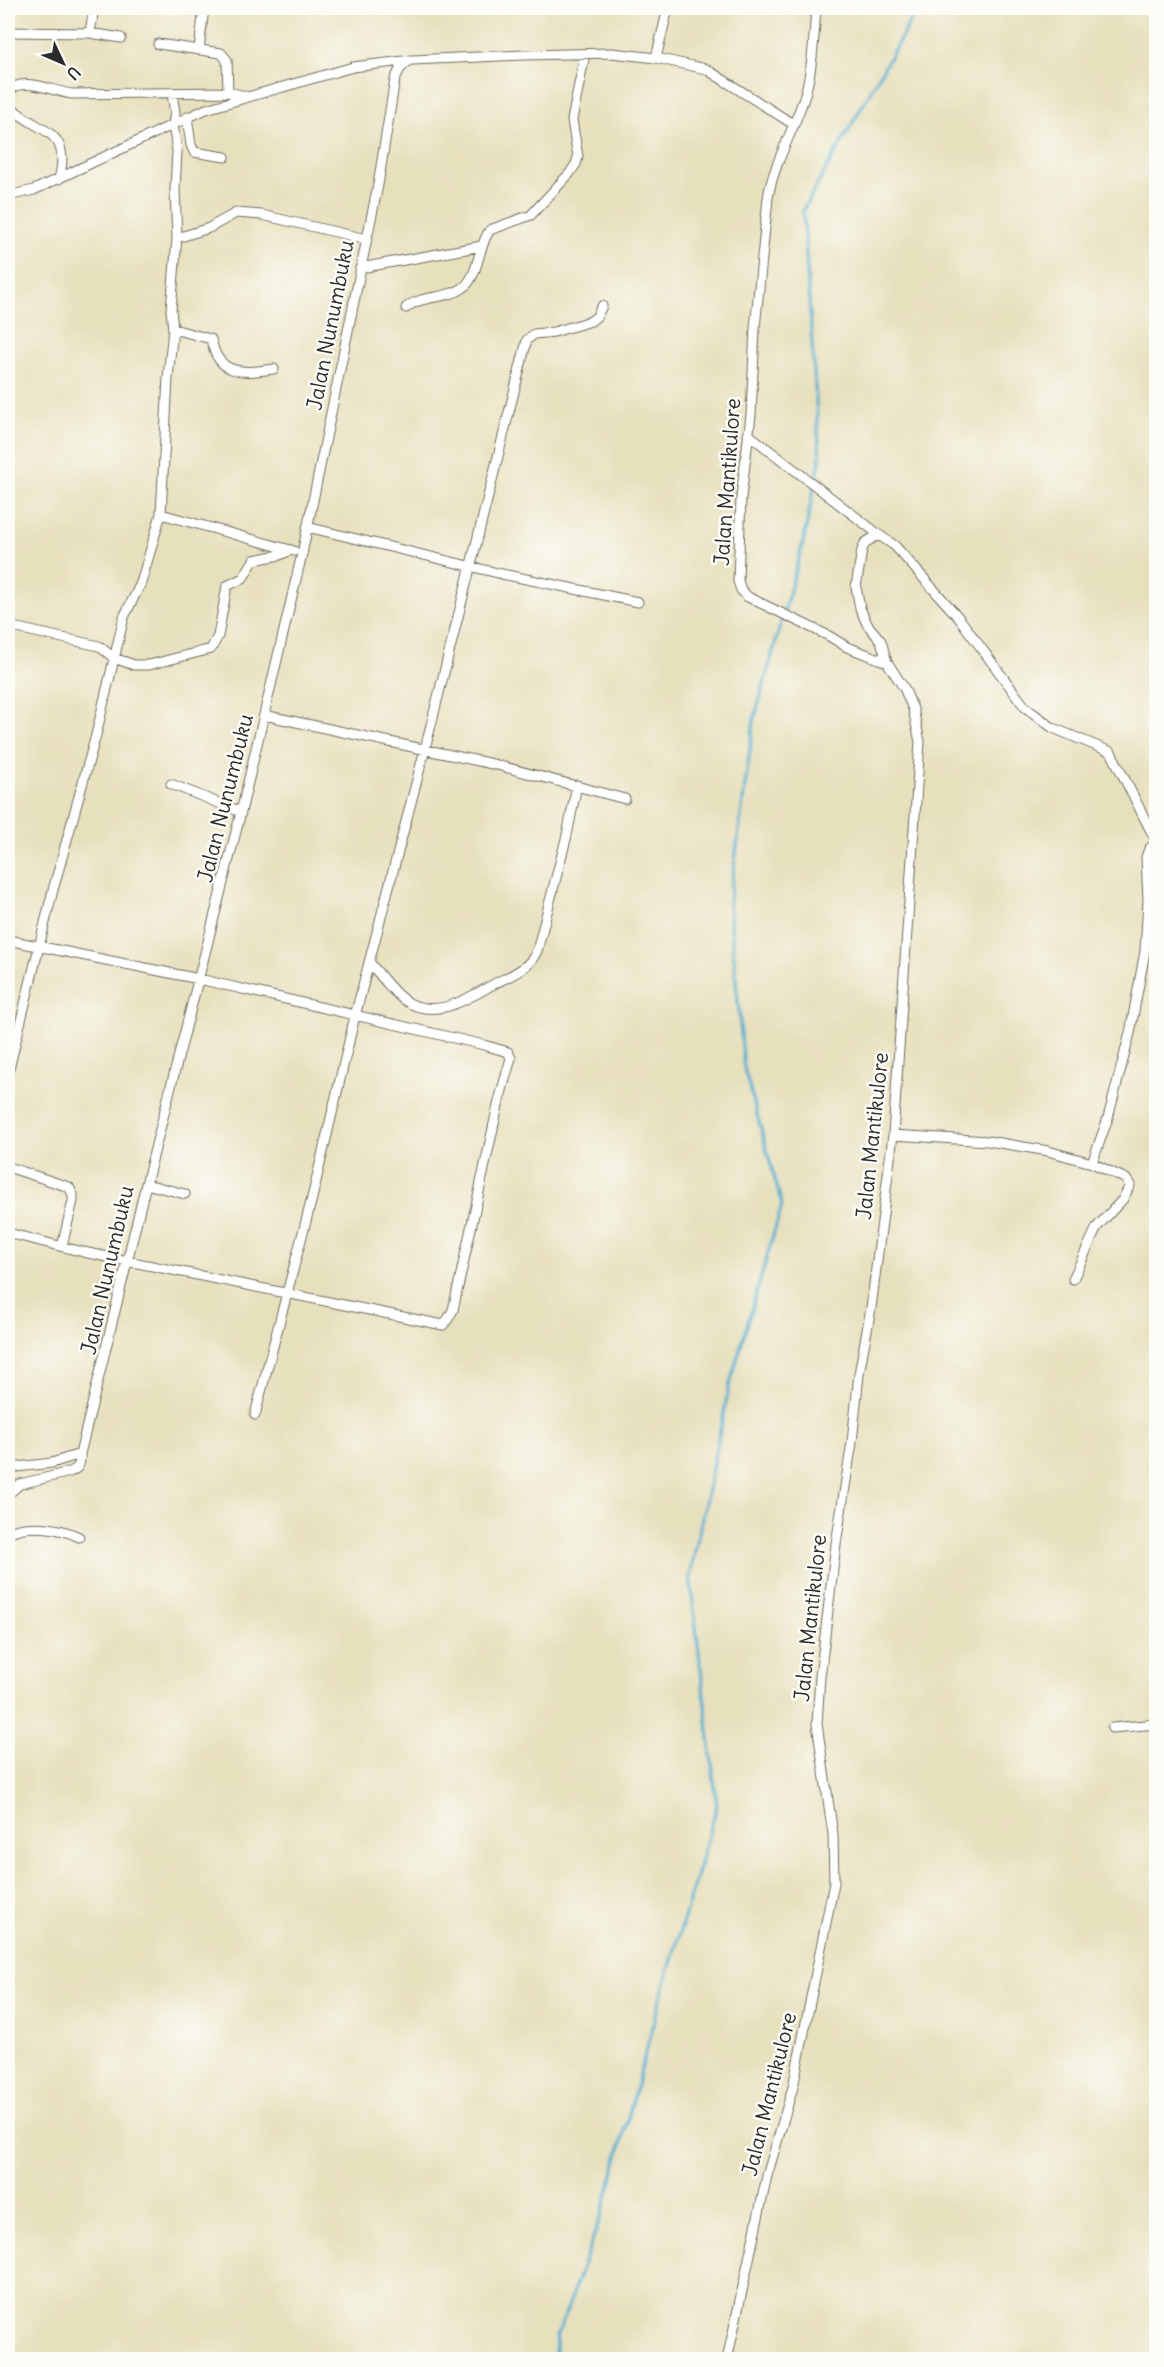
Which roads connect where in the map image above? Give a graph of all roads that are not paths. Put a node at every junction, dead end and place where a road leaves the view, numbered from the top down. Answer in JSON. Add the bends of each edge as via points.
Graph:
{"nodes":[{"id":1,"x":94,"y":8,"type":"edge"},
{"id":2,"x":204,"y":8,"type":"edge"},
{"id":3,"x":668,"y":8,"type":"edge"},
{"id":4,"x":816,"y":8,"type":"edge"},
{"id":5,"x":8,"y":32,"type":"edge"},
{"id":6,"x":90,"y":33,"type":"junction"},
{"id":7,"x":121,"y":38,"type":"dead end"},
{"id":8,"x":158,"y":44,"type":"dead end"},
{"id":9,"x":199,"y":50,"type":"junction"},
{"id":10,"x":585,"y":54,"type":"junction"},
{"id":11,"x":656,"y":58,"type":"junction"},
{"id":12,"x":408,"y":61,"type":"junction"},
{"id":13,"x":8,"y":92,"type":"edge"},
{"id":14,"x":228,"y":92,"type":"junction"},
{"id":15,"x":172,"y":94,"type":"junction"},
{"id":16,"x":245,"y":96,"type":"junction"},
{"id":17,"x":8,"y":104,"type":"edge"},
{"id":18,"x":187,"y":117,"type":"junction"},
{"id":19,"x":172,"y":124,"type":"junction"},
{"id":20,"x":793,"y":124,"type":"junction"},
{"id":21,"x":225,"y":157,"type":"dead end"},
{"id":22,"x":59,"y":179,"type":"junction"},
{"id":23,"x":8,"y":196,"type":"edge"},
{"id":24,"x":177,"y":238,"type":"junction"},
{"id":25,"x":366,"y":239,"type":"junction"},
{"id":26,"x":482,"y":246,"type":"junction"},
{"id":27,"x":360,"y":268,"type":"junction"},
{"id":28,"x":602,"y":306,"type":"dead end"},
{"id":29,"x":406,"y":308,"type":"dead end"},
{"id":30,"x":173,"y":329,"type":"junction"},
{"id":31,"x":274,"y":369,"type":"dead end"},
{"id":32,"x":748,"y":434,"type":"junction"},
{"id":33,"x":161,"y":514,"type":"junction"},
{"id":34,"x":307,"y":527,"type":"junction"},
{"id":35,"x":882,"y":537,"type":"junction"},
{"id":36,"x":291,"y":550,"type":"junction"},
{"id":37,"x":302,"y":554,"type":"junction"},
{"id":38,"x":470,"y":566,"type":"junction"},
{"id":39,"x":638,"y":602,"type":"dead end"},
{"id":40,"x":8,"y":626,"type":"edge"},
{"id":41,"x":114,"y":658,"type":"junction"},
{"id":42,"x":887,"y":662,"type":"junction"},
{"id":43,"x":264,"y":716,"type":"junction"},
{"id":44,"x":425,"y":749,"type":"junction"},
{"id":45,"x":171,"y":784,"type":"dead end"},
{"id":46,"x":577,"y":785,"type":"junction"},
{"id":47,"x":625,"y":799,"type":"dead end"},
{"id":48,"x":241,"y":812,"type":"junction"},
{"id":49,"x":1156,"y":842,"type":"edge"},
{"id":50,"x":8,"y":940,"type":"edge"},
{"id":51,"x":40,"y":947,"type":"junction"},
{"id":52,"x":369,"y":962,"type":"junction"},
{"id":53,"x":199,"y":979,"type":"junction"},
{"id":54,"x":355,"y":1016,"type":"junction"},
{"id":55,"x":8,"y":1073,"type":"edge"},
{"id":56,"x":893,"y":1135,"type":"junction"},
{"id":57,"x":1092,"y":1163,"type":"junction"},
{"id":58,"x":8,"y":1167,"type":"edge"},
{"id":59,"x":146,"y":1184,"type":"junction"},
{"id":60,"x":185,"y":1194,"type":"dead end"},
{"id":61,"x":8,"y":1233,"type":"edge"},
{"id":62,"x":62,"y":1246,"type":"junction"},
{"id":63,"x":129,"y":1260,"type":"junction"},
{"id":64,"x":1073,"y":1279,"type":"dead end"},
{"id":65,"x":287,"y":1293,"type":"junction"},
{"id":66,"x":255,"y":1415,"type":"dead end"},
{"id":67,"x":80,"y":1454,"type":"junction"},
{"id":68,"x":8,"y":1468,"type":"edge"},
{"id":69,"x":8,"y":1494,"type":"edge"},
{"id":70,"x":8,"y":1533,"type":"edge"},
{"id":71,"x":79,"y":1537,"type":"dead end"},
{"id":72,"x":1156,"y":1724,"type":"edge"},
{"id":73,"x":1112,"y":1728,"type":"dead end"},
{"id":74,"x":727,"y":2360,"type":"edge"}],
"edges":[{"from":1,"to":6,"type":"street"},
{"from":2,"to":9,"type":"street"},
{"from":3,"to":11,"type":"street"},
{"from":4,"to":20,"type":"street","name":"Jalan Mantikulore","via":[[806,92]]},
{"from":5,"to":6,"type":"street"},
{"from":6,"to":7,"type":"street"},
{"from":8,"to":9,"type":"street"},
{"from":9,"to":14,"type":"street","via":[[225,55]]},
{"from":10,"to":11,"type":"street"},
{"from":10,"to":12,"type":"street"},
{"from":10,"to":26,"type":"street","via":[[572,120],[576,164],[531,215],[494,227]]},
{"from":11,"to":20,"type":"street","via":[[706,69]]},
{"from":12,"to":16,"type":"street","via":[[353,68]]},
{"from":12,"to":25,"type":"street","name":"Jalan Nunumbuku","via":[[395,79]]},
{"from":13,"to":15,"type":"street","via":[[13,86],[25,84],[72,94]]},
{"from":14,"to":15,"type":"street"},
{"from":14,"to":16,"type":"street"},
{"from":15,"to":19,"type":"street"},
{"from":16,"to":18,"type":"street"},
{"from":17,"to":22,"type":"street","via":[[60,144],[63,153]]},
{"from":18,"to":19,"type":"street"},
{"from":18,"to":21,"type":"street","via":[[194,152]]},
{"from":19,"to":22,"type":"street"},
{"from":19,"to":24,"type":"street","via":[[177,151]]},
{"from":20,"to":32,"type":"street","name":"Jalan Mantikulore","via":[[768,198]]},
{"from":22,"to":23,"type":"street"},
{"from":24,"to":25,"type":"street","via":[[209,228],[236,213]]},
{"from":24,"to":30,"type":"street"},
{"from":25,"to":27,"type":"street","name":"Jalan Nunumbuku"},
{"from":26,"to":27,"type":"street"},
{"from":26,"to":29,"type":"street","via":[[478,265],[464,288],[415,301]]},
{"from":27,"to":34,"type":"street","name":"Jalan Nunumbuku"},
{"from":28,"to":38,"type":"street","via":[[591,321],[554,333],[534,334],[528,339]]},
{"from":30,"to":31,"type":"street","via":[[211,339],[231,370],[245,373]]},
{"from":30,"to":33,"type":"street"},
{"from":32,"to":35,"type":"street"},
{"from":32,"to":42,"type":"street","name":"Jalan Mantikulore","via":[[741,497],[741,590],[865,655]]},
{"from":33,"to":36,"type":"street"},
{"from":33,"to":41,"type":"street","via":[[141,583],[124,617]]},
{"from":34,"to":37,"type":"street","name":"Jalan Nunumbuku"},
{"from":34,"to":38,"type":"street"},
{"from":35,"to":42,"type":"street","via":[[876,536],[866,543],[856,587],[860,608],[881,641]]},
{"from":35,"to":49,"type":"street","via":[[895,546],[959,618],[1025,708],[1053,728],[1111,752]]},
{"from":36,"to":37,"type":"street"},
{"from":36,"to":41,"type":"street","via":[[254,560],[243,578],[227,586],[218,636],[211,649],[143,666]]},
{"from":37,"to":43,"type":"street","name":"Jalan Nunumbuku"},
{"from":38,"to":39,"type":"street"},
{"from":38,"to":44,"type":"street"},
{"from":40,"to":41,"type":"street","via":[[99,646]]},
{"from":41,"to":51,"type":"street"},
{"from":42,"to":56,"type":"street","name":"Jalan Mantikulore","via":[[913,709],[920,742]]},
{"from":43,"to":44,"type":"street"},
{"from":43,"to":48,"type":"street","name":"Jalan Nunumbuku"},
{"from":44,"to":46,"type":"street"},
{"from":44,"to":52,"type":"street"},
{"from":45,"to":48,"type":"street"},
{"from":46,"to":47,"type":"street"},
{"from":46,"to":52,"type":"street","via":[[537,951],[528,964],[468,999],[427,1009],[403,1000]]},
{"from":48,"to":53,"type":"street","name":"Jalan Nunumbuku"},
{"from":49,"to":57,"type":"street","via":[[1146,857],[1147,926],[1136,1003],[1108,1118]]},
{"from":50,"to":51,"type":"street"},
{"from":51,"to":53,"type":"street"},
{"from":51,"to":55,"type":"street"},
{"from":52,"to":54,"type":"street"},
{"from":53,"to":54,"type":"street"},
{"from":53,"to":59,"type":"street","name":"Jalan Nunumbuku"},
{"from":54,"to":65,"type":"street"},
{"from":54,"to":65,"type":"street","via":[[510,1054],[453,1310],[443,1325],[435,1325]]},
{"from":56,"to":57,"type":"street","via":[[988,1141]]},
{"from":56,"to":74,"type":"street","name":"Jalan Mantikulore","via":[[820,1677],[817,1724],[833,1834],[834,1883],[793,2087],[767,2176]]},
{"from":57,"to":64,"type":"street","via":[[1126,1179],[1130,1185],[1123,1199],[1097,1227]]},
{"from":58,"to":62,"type":"street","via":[[69,1187],[73,1201]]},
{"from":59,"to":60,"type":"street"},
{"from":59,"to":63,"type":"street","name":"Jalan Nunumbuku"},
{"from":61,"to":62,"type":"street"},
{"from":62,"to":63,"type":"street"},
{"from":63,"to":65,"type":"street"},
{"from":63,"to":67,"type":"street","name":"Jalan Nunumbuku"},
{"from":65,"to":66,"type":"street"},
{"from":67,"to":68,"type":"street","via":[[52,1463]]},
{"from":67,"to":69,"type":"street","name":"Jalan Nunumbuku","via":[[81,1462],[76,1469],[20,1484]]},
{"from":70,"to":71,"type":"street","via":[[45,1528]]},
{"from":72,"to":73,"type":"street"}]}
